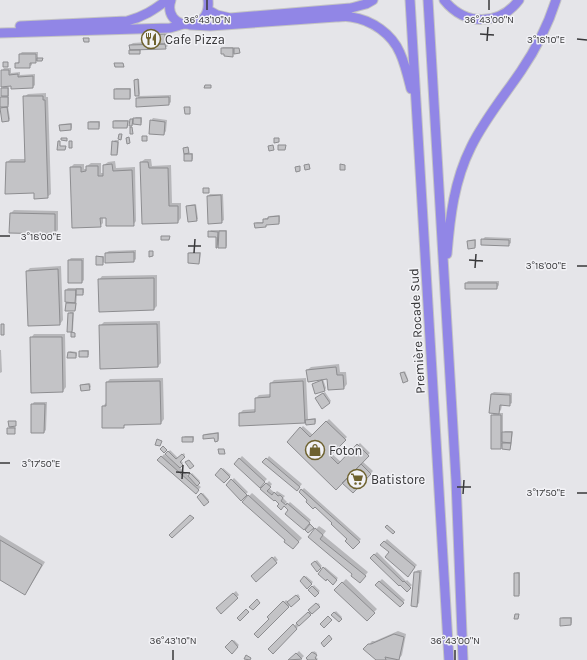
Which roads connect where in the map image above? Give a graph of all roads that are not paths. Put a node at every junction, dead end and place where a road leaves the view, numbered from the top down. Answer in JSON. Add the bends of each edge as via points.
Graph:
{"nodes":[{"id":1,"x":167,"y":0,"type":"edge"},
{"id":2,"x":171,"y":0,"type":"edge"},
{"id":3,"x":208,"y":0,"type":"edge"},
{"id":4,"x":373,"y":0,"type":"edge"},
{"id":5,"x":410,"y":0,"type":"edge"},
{"id":6,"x":428,"y":0,"type":"edge"},
{"id":7,"x":444,"y":0,"type":"edge"},
{"id":8,"x":519,"y":0,"type":"edge"},
{"id":9,"x":556,"y":0,"type":"edge"},
{"id":10,"x":208,"y":10,"type":"junction"},
{"id":11,"x":187,"y":25,"type":"junction"},
{"id":12,"x":0,"y":27,"type":"edge"},
{"id":13,"x":0,"y":33,"type":"edge"},
{"id":14,"x":416,"y":104,"type":"junction"},
{"id":15,"x":444,"y":285,"type":"junction"},
{"id":16,"x":449,"y":660,"type":"edge"},
{"id":17,"x":463,"y":660,"type":"edge"}],
"edges":[{"from":1,"to":12,"type":"highway","via":[[139,18],[127,21]]},
{"from":2,"to":11,"type":"highway","via":[[169,7],[172,16]]},
{"from":3,"to":10,"type":"highway"},
{"from":4,"to":10,"type":"highway","via":[[351,8],[230,18]]},
{"from":5,"to":14,"type":"highway","name":"Première Rocade Sud"},
{"from":6,"to":15,"type":"highway"},
{"from":7,"to":8,"type":"highway","via":[[451,8],[467,17],[487,19],[504,14]]},
{"from":9,"to":15,"type":"highway","via":[[536,47],[482,128],[464,163],[450,215]]},
{"from":10,"to":11,"type":"highway","via":[[202,20]]},
{"from":11,"to":13,"type":"highway","via":[[170,28]]},
{"from":11,"to":14,"type":"highway","via":[[210,26],[336,17],[366,21],[380,28],[392,39],[400,53]]},
{"from":14,"to":16,"type":"highway","name":"Première Rocade Sud"},
{"from":15,"to":17,"type":"highway"}]}
